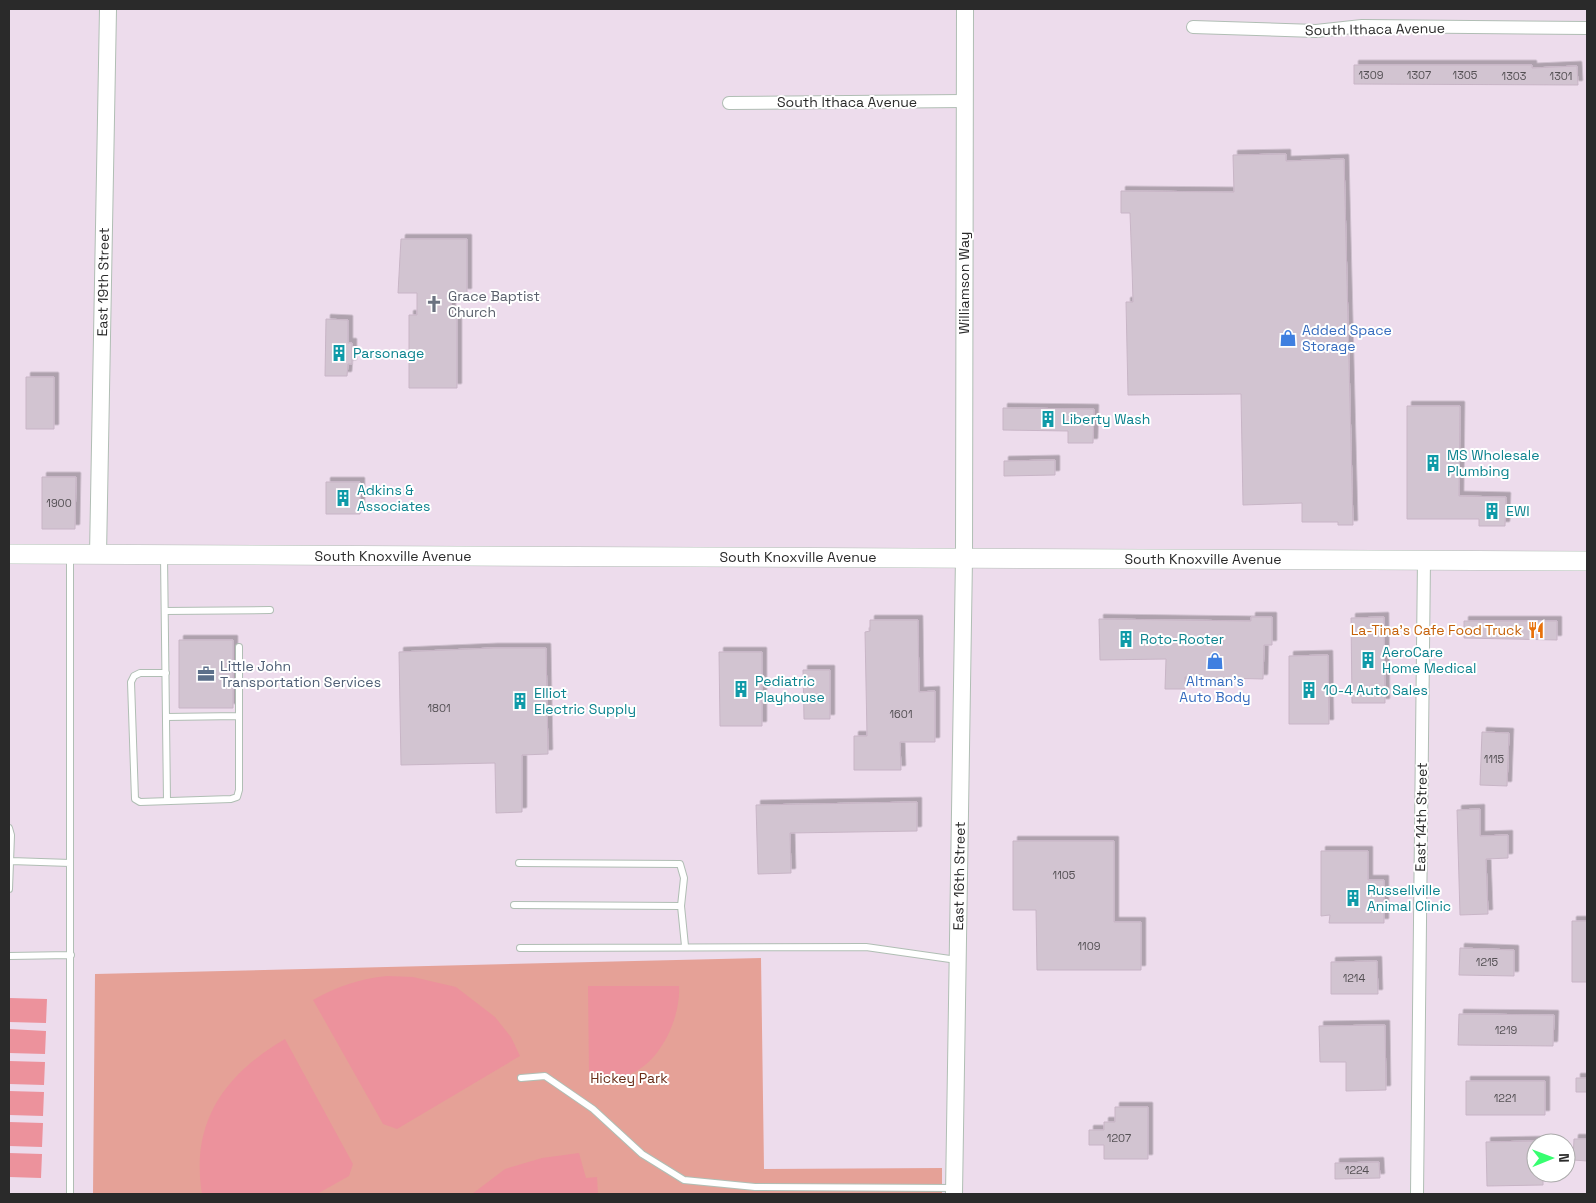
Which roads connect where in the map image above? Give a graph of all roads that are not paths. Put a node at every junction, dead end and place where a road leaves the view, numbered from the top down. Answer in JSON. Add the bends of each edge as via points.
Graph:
{"nodes":[{"id":1,"x":108,"y":9,"type":"edge"},
{"id":2,"x":965,"y":9,"type":"edge"},
{"id":3,"x":1194,"y":27,"type":"dead end"},
{"id":4,"x":1587,"y":28,"type":"edge"},
{"id":5,"x":964,"y":101,"type":"junction"},
{"id":6,"x":729,"y":103,"type":"dead end"},
{"id":7,"x":9,"y":554,"type":"edge"},
{"id":8,"x":70,"y":554,"type":"junction"},
{"id":9,"x":98,"y":554,"type":"junction"},
{"id":10,"x":164,"y":555,"type":"junction"},
{"id":11,"x":964,"y":558,"type":"junction"},
{"id":12,"x":1424,"y":559,"type":"junction"},
{"id":13,"x":1587,"y":561,"type":"edge"},
{"id":14,"x":270,"y":610,"type":"dead end"},
{"id":15,"x":165,"y":611,"type":"junction"},
{"id":16,"x":239,"y":647,"type":"dead end"},
{"id":17,"x":166,"y":673,"type":"junction"},
{"id":18,"x":239,"y":716,"type":"junction"},
{"id":19,"x":166,"y":718,"type":"junction"},
{"id":20,"x":167,"y":801,"type":"junction"},
{"id":21,"x":9,"y":828,"type":"edge"},
{"id":22,"x":11,"y":861,"type":"junction"},
{"id":23,"x":70,"y":863,"type":"junction"},
{"id":24,"x":519,"y":863,"type":"dead end"},
{"id":25,"x":9,"y":889,"type":"edge"},
{"id":26,"x":514,"y":906,"type":"dead end"},
{"id":27,"x":682,"y":906,"type":"junction"},
{"id":28,"x":685,"y":946,"type":"junction"},
{"id":29,"x":520,"y":948,"type":"dead end"},
{"id":30,"x":71,"y":955,"type":"junction"},
{"id":31,"x":9,"y":956,"type":"edge"},
{"id":32,"x":958,"y":960,"type":"junction"},
{"id":33,"x":521,"y":1078,"type":"dead end"},
{"id":34,"x":869,"y":1191,"type":"edge"},
{"id":35,"x":911,"y":1191,"type":"edge"},
{"id":36,"x":954,"y":1191,"type":"edge"},
{"id":37,"x":70,"y":1194,"type":"edge"},
{"id":38,"x":1417,"y":1194,"type":"edge"}],
"edges":[{"from":1,"to":9,"type":"street","name":"East 19th Street"},
{"from":2,"to":5,"type":"street","name":"Williamson Way"},
{"from":3,"to":4,"type":"street","name":"South Ithaca Avenue","via":[[1316,31],[1362,26]]},
{"from":5,"to":6,"type":"street","name":"South Ithaca Avenue"},
{"from":5,"to":11,"type":"street","name":"Williamson Way"},
{"from":7,"to":8,"type":"main road","name":"South Knoxville Avenue"},
{"from":8,"to":9,"type":"main road","name":"South Knoxville Avenue"},
{"from":8,"to":23,"type":"lane"},
{"from":9,"to":10,"type":"main road","name":"South Knoxville Avenue"},
{"from":10,"to":11,"type":"main road","name":"South Knoxville Avenue"},
{"from":10,"to":15,"type":"lane"},
{"from":11,"to":12,"type":"main road","name":"South Knoxville Avenue"},
{"from":11,"to":32,"type":"street","name":"East 16th Street"},
{"from":12,"to":13,"type":"main road","name":"South Knoxville Avenue"},
{"from":12,"to":38,"type":"street","name":"East 14th Street"},
{"from":14,"to":15,"type":"lane"},
{"from":15,"to":17,"type":"lane"},
{"from":16,"to":18,"type":"lane"},
{"from":17,"to":19,"type":"lane"},
{"from":17,"to":20,"type":"lane","via":[[140,673],[131,682],[135,799],[140,802]]},
{"from":18,"to":19,"type":"lane"},
{"from":18,"to":20,"type":"lane","via":[[237,796],[231,799]]},
{"from":19,"to":20,"type":"lane"},
{"from":21,"to":22,"type":"lane"},
{"from":22,"to":23,"type":"lane"},
{"from":22,"to":25,"type":"lane"},
{"from":23,"to":30,"type":"lane"},
{"from":24,"to":27,"type":"lane","via":[[680,864],[684,878]]},
{"from":26,"to":27,"type":"lane"},
{"from":27,"to":28,"type":"lane"},
{"from":28,"to":29,"type":"lane"},
{"from":28,"to":32,"type":"lane","via":[[866,947]]},
{"from":30,"to":31,"type":"lane"},
{"from":30,"to":37,"type":"lane"},
{"from":32,"to":36,"type":"street","name":"East 16th Street"},
{"from":33,"to":34,"type":"lane","via":[[545,1076],[594,1109],[642,1154],[684,1180],[755,1187]]},
{"from":34,"to":35,"type":"lane"},
{"from":35,"to":36,"type":"lane"}]}
